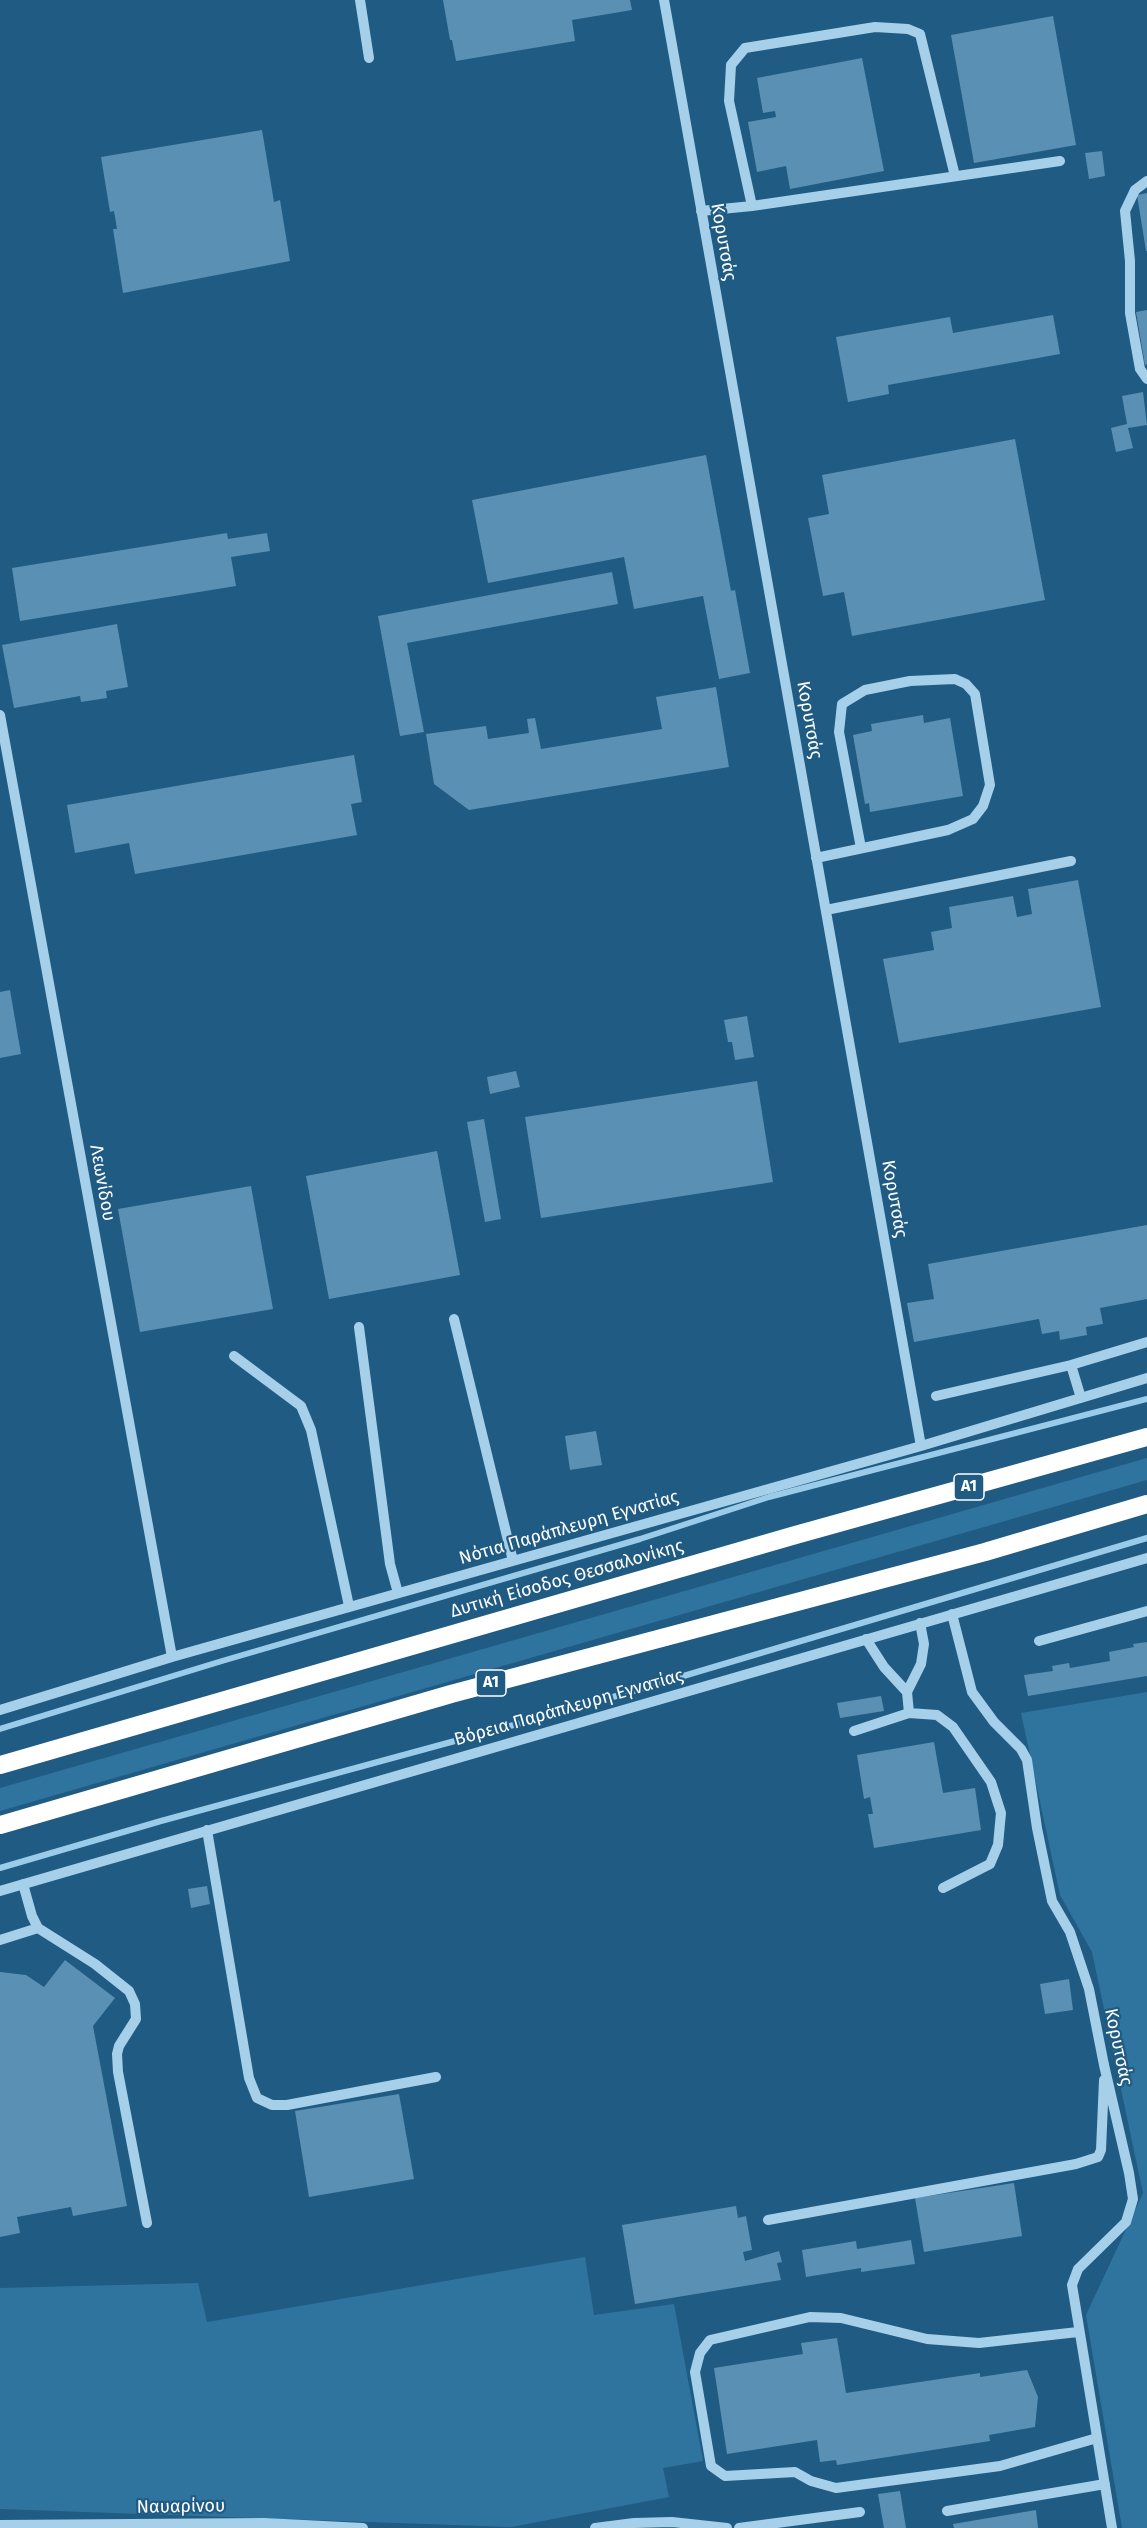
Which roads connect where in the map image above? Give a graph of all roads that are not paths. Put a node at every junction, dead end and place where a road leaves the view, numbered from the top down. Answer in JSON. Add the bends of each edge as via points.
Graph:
{"nodes":[{"id":1,"x":360,"y":0,"type":"edge"},
{"id":2,"x":664,"y":0,"type":"edge"},
{"id":3,"x":369,"y":58,"type":"dead end"},
{"id":4,"x":1059,"y":161,"type":"dead end"},
{"id":5,"x":955,"y":176,"type":"junction"},
{"id":6,"x":1147,"y":182,"type":"edge"},
{"id":7,"x":752,"y":206,"type":"junction"},
{"id":8,"x":701,"y":211,"type":"junction"},
{"id":9,"x":1147,"y":379,"type":"edge"},
{"id":10,"x":0,"y":715,"type":"edge"},
{"id":11,"x":4,"y":757,"type":"edge"},
{"id":12,"x":861,"y":848,"type":"junction"},
{"id":13,"x":816,"y":858,"type":"junction"},
{"id":14,"x":1071,"y":861,"type":"dead end"},
{"id":15,"x":826,"y":910,"type":"junction"},
{"id":16,"x":454,"y":1319,"type":"dead end"},
{"id":17,"x":359,"y":1327,"type":"dead end"},
{"id":18,"x":1147,"y":1342,"type":"edge"},
{"id":19,"x":234,"y":1356,"type":"dead end"},
{"id":20,"x":1071,"y":1365,"type":"junction"},
{"id":21,"x":1147,"y":1378,"type":"edge"},
{"id":22,"x":936,"y":1396,"type":"dead end"},
{"id":23,"x":1081,"y":1398,"type":"junction"},
{"id":24,"x":1147,"y":1437,"type":"edge"},
{"id":25,"x":921,"y":1446,"type":"junction"},
{"id":26,"x":1147,"y":1504,"type":"edge"},
{"id":27,"x":1147,"y":1558,"type":"edge"},
{"id":28,"x":513,"y":1561,"type":"junction"},
{"id":29,"x":398,"y":1593,"type":"junction"},
{"id":30,"x":349,"y":1606,"type":"junction"},
{"id":31,"x":1147,"y":1611,"type":"edge"},
{"id":32,"x":952,"y":1614,"type":"junction"},
{"id":33,"x":920,"y":1623,"type":"junction"},
{"id":34,"x":866,"y":1639,"type":"junction"},
{"id":35,"x":1039,"y":1641,"type":"dead end"},
{"id":36,"x":172,"y":1657,"type":"junction"},
{"id":37,"x":907,"y":1692,"type":"junction"},
{"id":38,"x":0,"y":1710,"type":"edge"},
{"id":39,"x":909,"y":1713,"type":"junction"},
{"id":40,"x":854,"y":1731,"type":"dead end"},
{"id":41,"x":0,"y":1765,"type":"edge"},
{"id":42,"x":0,"y":1825,"type":"edge"},
{"id":43,"x":207,"y":1830,"type":"junction"},
{"id":44,"x":23,"y":1884,"type":"junction"},
{"id":45,"x":944,"y":1888,"type":"dead end"},
{"id":46,"x":0,"y":1891,"type":"edge"},
{"id":47,"x":38,"y":1928,"type":"junction"},
{"id":48,"x":0,"y":1940,"type":"edge"},
{"id":49,"x":1104,"y":2065,"type":"junction"},
{"id":50,"x":436,"y":2077,"type":"dead end"},
{"id":51,"x":768,"y":2220,"type":"dead end"},
{"id":52,"x":147,"y":2223,"type":"dead end"},
{"id":53,"x":1078,"y":2332,"type":"junction"},
{"id":54,"x":1096,"y":2438,"type":"junction"},
{"id":55,"x":1105,"y":2484,"type":"junction"},
{"id":56,"x":947,"y":2511,"type":"dead end"},
{"id":57,"x":860,"y":2512,"type":"dead end"},
{"id":58,"x":0,"y":2525,"type":"edge"},
{"id":59,"x":363,"y":2528,"type":"edge"},
{"id":60,"x":595,"y":2528,"type":"edge"},
{"id":61,"x":727,"y":2528,"type":"edge"},
{"id":62,"x":739,"y":2528,"type":"edge"},
{"id":63,"x":1113,"y":2528,"type":"edge"}],
"edges":[{"from":1,"to":3,"type":"street"},
{"from":2,"to":8,"type":"street","name":"Κορυτσάς"},
{"from":4,"to":5,"type":"street"},
{"from":5,"to":7,"type":"street"},
{"from":5,"to":7,"type":"street","via":[[920,34],[908,28],[875,27],[745,48],[731,65],[729,101]]},
{"from":6,"to":9,"type":"street","via":[[1128,200],[1125,218],[1130,313],[1140,369]]},
{"from":7,"to":8,"type":"street"},
{"from":8,"to":13,"type":"street","name":"Κορυτσάς"},
{"from":10,"to":11,"type":"street","name":"Λεωνίδου"},
{"from":11,"to":36,"type":"street","name":"Λεωνίδου"},
{"from":12,"to":12,"type":"street","via":[[838,732],[842,704],[865,690],[910,681],[955,679],[966,684],[975,694],[990,785],[983,806],[972,819],[948,830]]},
{"from":12,"to":13,"type":"street"},
{"from":13,"to":15,"type":"street","name":"Κορυτσάς"},
{"from":14,"to":15,"type":"street"},
{"from":15,"to":25,"type":"street","name":"Κορυτσάς"},
{"from":16,"to":28,"type":"street"},
{"from":17,"to":29,"type":"street","via":[[390,1564]]},
{"from":18,"to":20,"type":"street"},
{"from":19,"to":30,"type":"street","via":[[301,1406],[310,1430]]},
{"from":20,"to":22,"type":"street"},
{"from":20,"to":23,"type":"street"},
{"from":21,"to":23,"type":"street","name":"Νότια Παράπλευρη Εγνατίας"},
{"from":23,"to":25,"type":"street","name":"Νότια Παράπλευρη Εγνατίας"},
{"from":24,"to":41,"type":"highway","name":"Δυτική Είσοδος Θεσσαλονίκης","number":"Α1"},
{"from":25,"to":28,"type":"street","name":"Νότια Παράπλευρη Εγνατίας"},
{"from":26,"to":42,"type":"highway","number":"Α1","via":[[985,1552],[451,1694]]},
{"from":27,"to":32,"type":"street","name":"Βόρεια Παράπλευρη Εγνατίας"},
{"from":28,"to":29,"type":"street","name":"Νότια Παράπλευρη Εγνατίας"},
{"from":29,"to":30,"type":"street","name":"Νότια Παράπλευρη Εγνατίας"},
{"from":30,"to":36,"type":"street","name":"Νότια Παράπλευρη Εγνατίας"},
{"from":31,"to":35,"type":"street"},
{"from":32,"to":33,"type":"street","name":"Βόρεια Παράπλευρη Εγνατίας"},
{"from":32,"to":49,"type":"street","name":"Κορυτσάς","via":[[972,1692],[994,1722],[1022,1749],[1027,1760],[1052,1901],[1070,1932],[1089,1989]]},
{"from":33,"to":34,"type":"street","name":"Βόρεια Παράπλευρη Εγνατίας"},
{"from":33,"to":37,"type":"street","via":[[924,1644],[921,1664]]},
{"from":34,"to":37,"type":"street"},
{"from":34,"to":43,"type":"street","name":"Βόρεια Παράπλευρη Εγνατίας"},
{"from":36,"to":38,"type":"street","name":"Νότια Παράπλευρη Εγνατίας"},
{"from":37,"to":39,"type":"street"},
{"from":39,"to":40,"type":"street"},
{"from":39,"to":45,"type":"street","via":[[937,1715],[953,1727],[991,1782],[1001,1813],[998,1845],[990,1864]]},
{"from":43,"to":44,"type":"street","name":"Βόρεια Παράπλευρη Εγνατίας"},
{"from":43,"to":50,"type":"street","via":[[249,2078],[257,2098],[272,2105],[287,2105]]},
{"from":44,"to":46,"type":"street","name":"Βόρεια Παράπλευρη Εγνατίας"},
{"from":44,"to":47,"type":"street"},
{"from":47,"to":48,"type":"street"},
{"from":47,"to":52,"type":"street","via":[[95,1964],[129,1991],[135,2004],[136,2019],[117,2054]]},
{"from":49,"to":51,"type":"street","via":[[1102,2142],[1098,2157]]},
{"from":49,"to":53,"type":"street","name":"Κορυτσάς","via":[[1133,2199],[1126,2222],[1074,2277]]},
{"from":53,"to":54,"type":"street","name":"Κορυτσάς"},
{"from":53,"to":54,"type":"street","via":[[979,2343],[927,2339],[841,2318],[810,2317],[710,2340],[700,2353],[695,2372],[711,2466],[725,2476],[795,2472],[836,2488],[1000,2466]]},
{"from":54,"to":55,"type":"street","name":"Κορυτσάς"},
{"from":55,"to":56,"type":"street"},
{"from":55,"to":63,"type":"street","name":"Κορυτσάς"},
{"from":57,"to":62,"type":"street"},
{"from":58,"to":59,"type":"street","name":"Ναυαρίνου","via":[[264,2523]]},
{"from":60,"to":61,"type":"street","via":[[672,2522]]}]}
